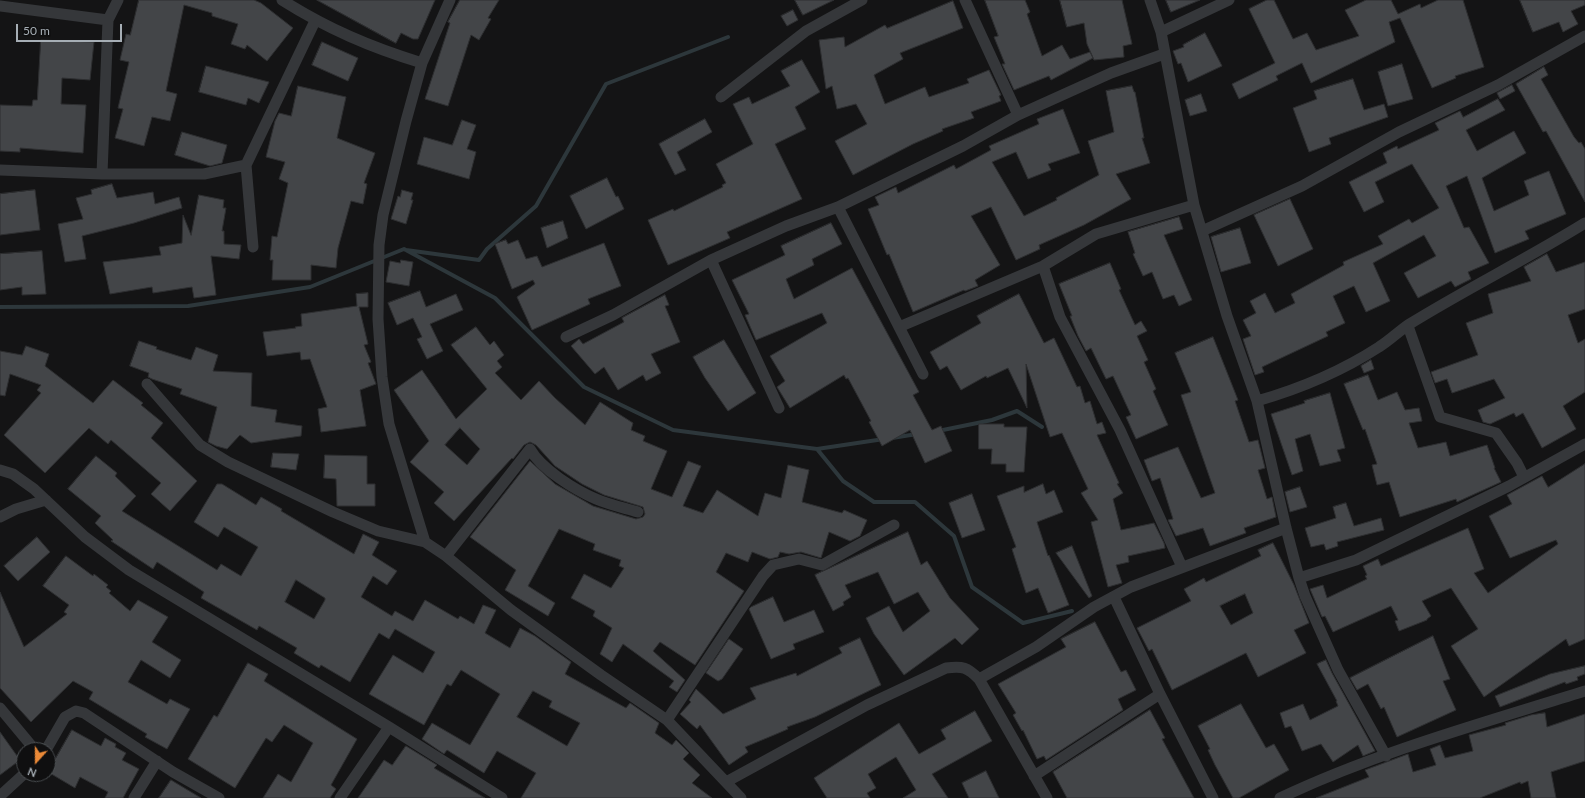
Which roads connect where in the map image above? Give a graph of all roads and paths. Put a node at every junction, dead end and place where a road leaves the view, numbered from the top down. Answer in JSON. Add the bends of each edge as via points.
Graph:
{"nodes":[{"id":1,"x":118,"y":0,"type":"edge"},
{"id":2,"x":282,"y":0,"type":"edge"},
{"id":3,"x":450,"y":0,"type":"edge"},
{"id":4,"x":862,"y":0,"type":"edge"},
{"id":5,"x":965,"y":0,"type":"edge"},
{"id":6,"x":1150,"y":0,"type":"edge"},
{"id":7,"x":1229,"y":0,"type":"edge"},
{"id":8,"x":0,"y":6,"type":"edge"},
{"id":9,"x":108,"y":20,"type":"junction"},
{"id":10,"x":315,"y":21,"type":"junction"},
{"id":11,"x":1161,"y":32,"type":"junction"},
{"id":12,"x":1585,"y":36,"type":"edge"},
{"id":13,"x":1164,"y":54,"type":"junction"},
{"id":14,"x":422,"y":63,"type":"junction"},
{"id":15,"x":721,"y":97,"type":"dead end"},
{"id":16,"x":1018,"y":115,"type":"junction"},
{"id":17,"x":246,"y":165,"type":"junction"},
{"id":18,"x":0,"y":170,"type":"edge"},
{"id":19,"x":102,"y":174,"type":"junction"},
{"id":20,"x":1194,"y":205,"type":"junction"},
{"id":21,"x":838,"y":207,"type":"junction"},
{"id":22,"x":1585,"y":223,"type":"edge"},
{"id":23,"x":1202,"y":231,"type":"junction"},
{"id":24,"x":253,"y":247,"type":"dead end"},
{"id":25,"x":711,"y":260,"type":"junction"},
{"id":26,"x":1043,"y":266,"type":"junction"},
{"id":27,"x":1408,"y":326,"type":"junction"},
{"id":28,"x":899,"y":327,"type":"junction"},
{"id":29,"x":566,"y":337,"type":"dead end"},
{"id":30,"x":922,"y":374,"type":"dead end"},
{"id":31,"x":147,"y":384,"type":"dead end"},
{"id":32,"x":1257,"y":401,"type":"junction"},
{"id":33,"x":779,"y":408,"type":"dead end"},
{"id":34,"x":1585,"y":444,"type":"edge"},
{"id":35,"x":0,"y":470,"type":"edge"},
{"id":36,"x":1524,"y":477,"type":"junction"},
{"id":37,"x":46,"y":500,"type":"junction"},
{"id":38,"x":638,"y":512,"type":"dead end"},
{"id":39,"x":0,"y":517,"type":"edge"},
{"id":40,"x":894,"y":525,"type":"dead end"},
{"id":41,"x":1286,"y":528,"type":"junction"},
{"id":42,"x":424,"y":542,"type":"junction"},
{"id":43,"x":446,"y":556,"type":"junction"},
{"id":44,"x":1182,"y":567,"type":"junction"},
{"id":45,"x":1299,"y":578,"type":"junction"},
{"id":46,"x":1114,"y":597,"type":"junction"},
{"id":47,"x":979,"y":679,"type":"junction"},
{"id":48,"x":1585,"y":691,"type":"edge"},
{"id":49,"x":1160,"y":694,"type":"junction"},
{"id":50,"x":0,"y":708,"type":"edge"},
{"id":51,"x":667,"y":720,"type":"junction"},
{"id":52,"x":389,"y":727,"type":"junction"},
{"id":53,"x":28,"y":742,"type":"edge"},
{"id":54,"x":51,"y":742,"type":"edge"},
{"id":55,"x":1386,"y":756,"type":"junction"},
{"id":56,"x":157,"y":761,"type":"junction"},
{"id":57,"x":1034,"y":776,"type":"junction"},
{"id":58,"x":16,"y":781,"type":"edge"},
{"id":59,"x":726,"y":782,"type":"junction"},
{"id":60,"x":0,"y":796,"type":"edge"},
{"id":61,"x":134,"y":798,"type":"edge"},
{"id":62,"x":219,"y":798,"type":"edge"},
{"id":63,"x":340,"y":798,"type":"edge"},
{"id":64,"x":502,"y":798,"type":"edge"},
{"id":65,"x":741,"y":798,"type":"edge"},
{"id":66,"x":1047,"y":798,"type":"edge"},
{"id":67,"x":1213,"y":798,"type":"edge"},
{"id":68,"x":1280,"y":798,"type":"edge"}],
"edges":[{"from":1,"to":9,"type":"street"},
{"from":2,"to":10,"type":"street"},
{"from":3,"to":14,"type":"street"},
{"from":4,"to":15,"type":"street","via":[[806,31]]},
{"from":5,"to":16,"type":"street"},
{"from":6,"to":11,"type":"street"},
{"from":7,"to":11,"type":"street"},
{"from":8,"to":9,"type":"street"},
{"from":9,"to":19,"type":"street"},
{"from":10,"to":14,"type":"street","via":[[352,39]]},
{"from":10,"to":17,"type":"street"},
{"from":11,"to":13,"type":"street"},
{"from":12,"to":23,"type":"street","via":[[1498,85],[1399,132],[1302,186]]},
{"from":13,"to":16,"type":"street","via":[[1111,73]]},
{"from":13,"to":20,"type":"street"},
{"from":14,"to":42,"type":"street","via":[[383,215],[379,245],[378,319],[382,377],[389,424]]},
{"from":16,"to":21,"type":"street","via":[[963,146]]},
{"from":17,"to":19,"type":"street","via":[[204,174]]},
{"from":17,"to":24,"type":"street"},
{"from":18,"to":19,"type":"street"},
{"from":20,"to":23,"type":"street"},
{"from":20,"to":26,"type":"street","via":[[1096,234]]},
{"from":21,"to":25,"type":"street","via":[[786,226]]},
{"from":21,"to":28,"type":"street"},
{"from":22,"to":27,"type":"street"},
{"from":23,"to":32,"type":"street","via":[[1226,316]]},
{"from":25,"to":29,"type":"street","via":[[613,315]]},
{"from":25,"to":33,"type":"street"},
{"from":26,"to":28,"type":"street"},
{"from":26,"to":44,"type":"street","via":[[1060,317],[1120,430]]},
{"from":27,"to":32,"type":"street","via":[[1379,347],[1335,371],[1290,391]]},
{"from":27,"to":36,"type":"street","via":[[1440,417],[1496,434]]},
{"from":28,"to":30,"type":"street"},
{"from":31,"to":42,"type":"street","via":[[200,445],[228,462],[378,531]]},
{"from":32,"to":41,"type":"street"},
{"from":34,"to":36,"type":"street"},
{"from":35,"to":37,"type":"street","via":[[14,474]]},
{"from":36,"to":45,"type":"street","via":[[1356,560]]},
{"from":37,"to":39,"type":"street"},
{"from":37,"to":52,"type":"street","via":[[85,536],[128,570]]},
{"from":38,"to":43,"type":"street","via":[[597,499],[566,482],[535,458],[530,449]]},
{"from":40,"to":51,"type":"street","via":[[822,565],[799,559],[774,565],[763,576]]},
{"from":41,"to":44,"type":"street"},
{"from":41,"to":45,"type":"street"},
{"from":42,"to":43,"type":"street"},
{"from":43,"to":51,"type":"street","via":[[511,610]]},
{"from":44,"to":46,"type":"street","via":[[1131,587]]},
{"from":45,"to":55,"type":"street","via":[[1338,670]]},
{"from":46,"to":47,"type":"street","via":[[1094,607],[1036,647]]},
{"from":46,"to":49,"type":"street"},
{"from":47,"to":57,"type":"street"},
{"from":47,"to":59,"type":"street","via":[[970,670],[959,666],[946,668],[867,705]]},
{"from":48,"to":55,"type":"street"},
{"from":49,"to":57,"type":"street"},
{"from":49,"to":67,"type":"street"},
{"from":50,"to":53,"type":"street"},
{"from":51,"to":59,"type":"street"},
{"from":52,"to":63,"type":"street"},
{"from":52,"to":64,"type":"street"},
{"from":54,"to":56,"type":"street","via":[[65,717],[76,711],[92,718]]},
{"from":55,"to":68,"type":"street"},
{"from":56,"to":61,"type":"street"},
{"from":56,"to":62,"type":"street"},
{"from":57,"to":66,"type":"street"},
{"from":58,"to":60,"type":"street"},
{"from":59,"to":65,"type":"street"}]}
